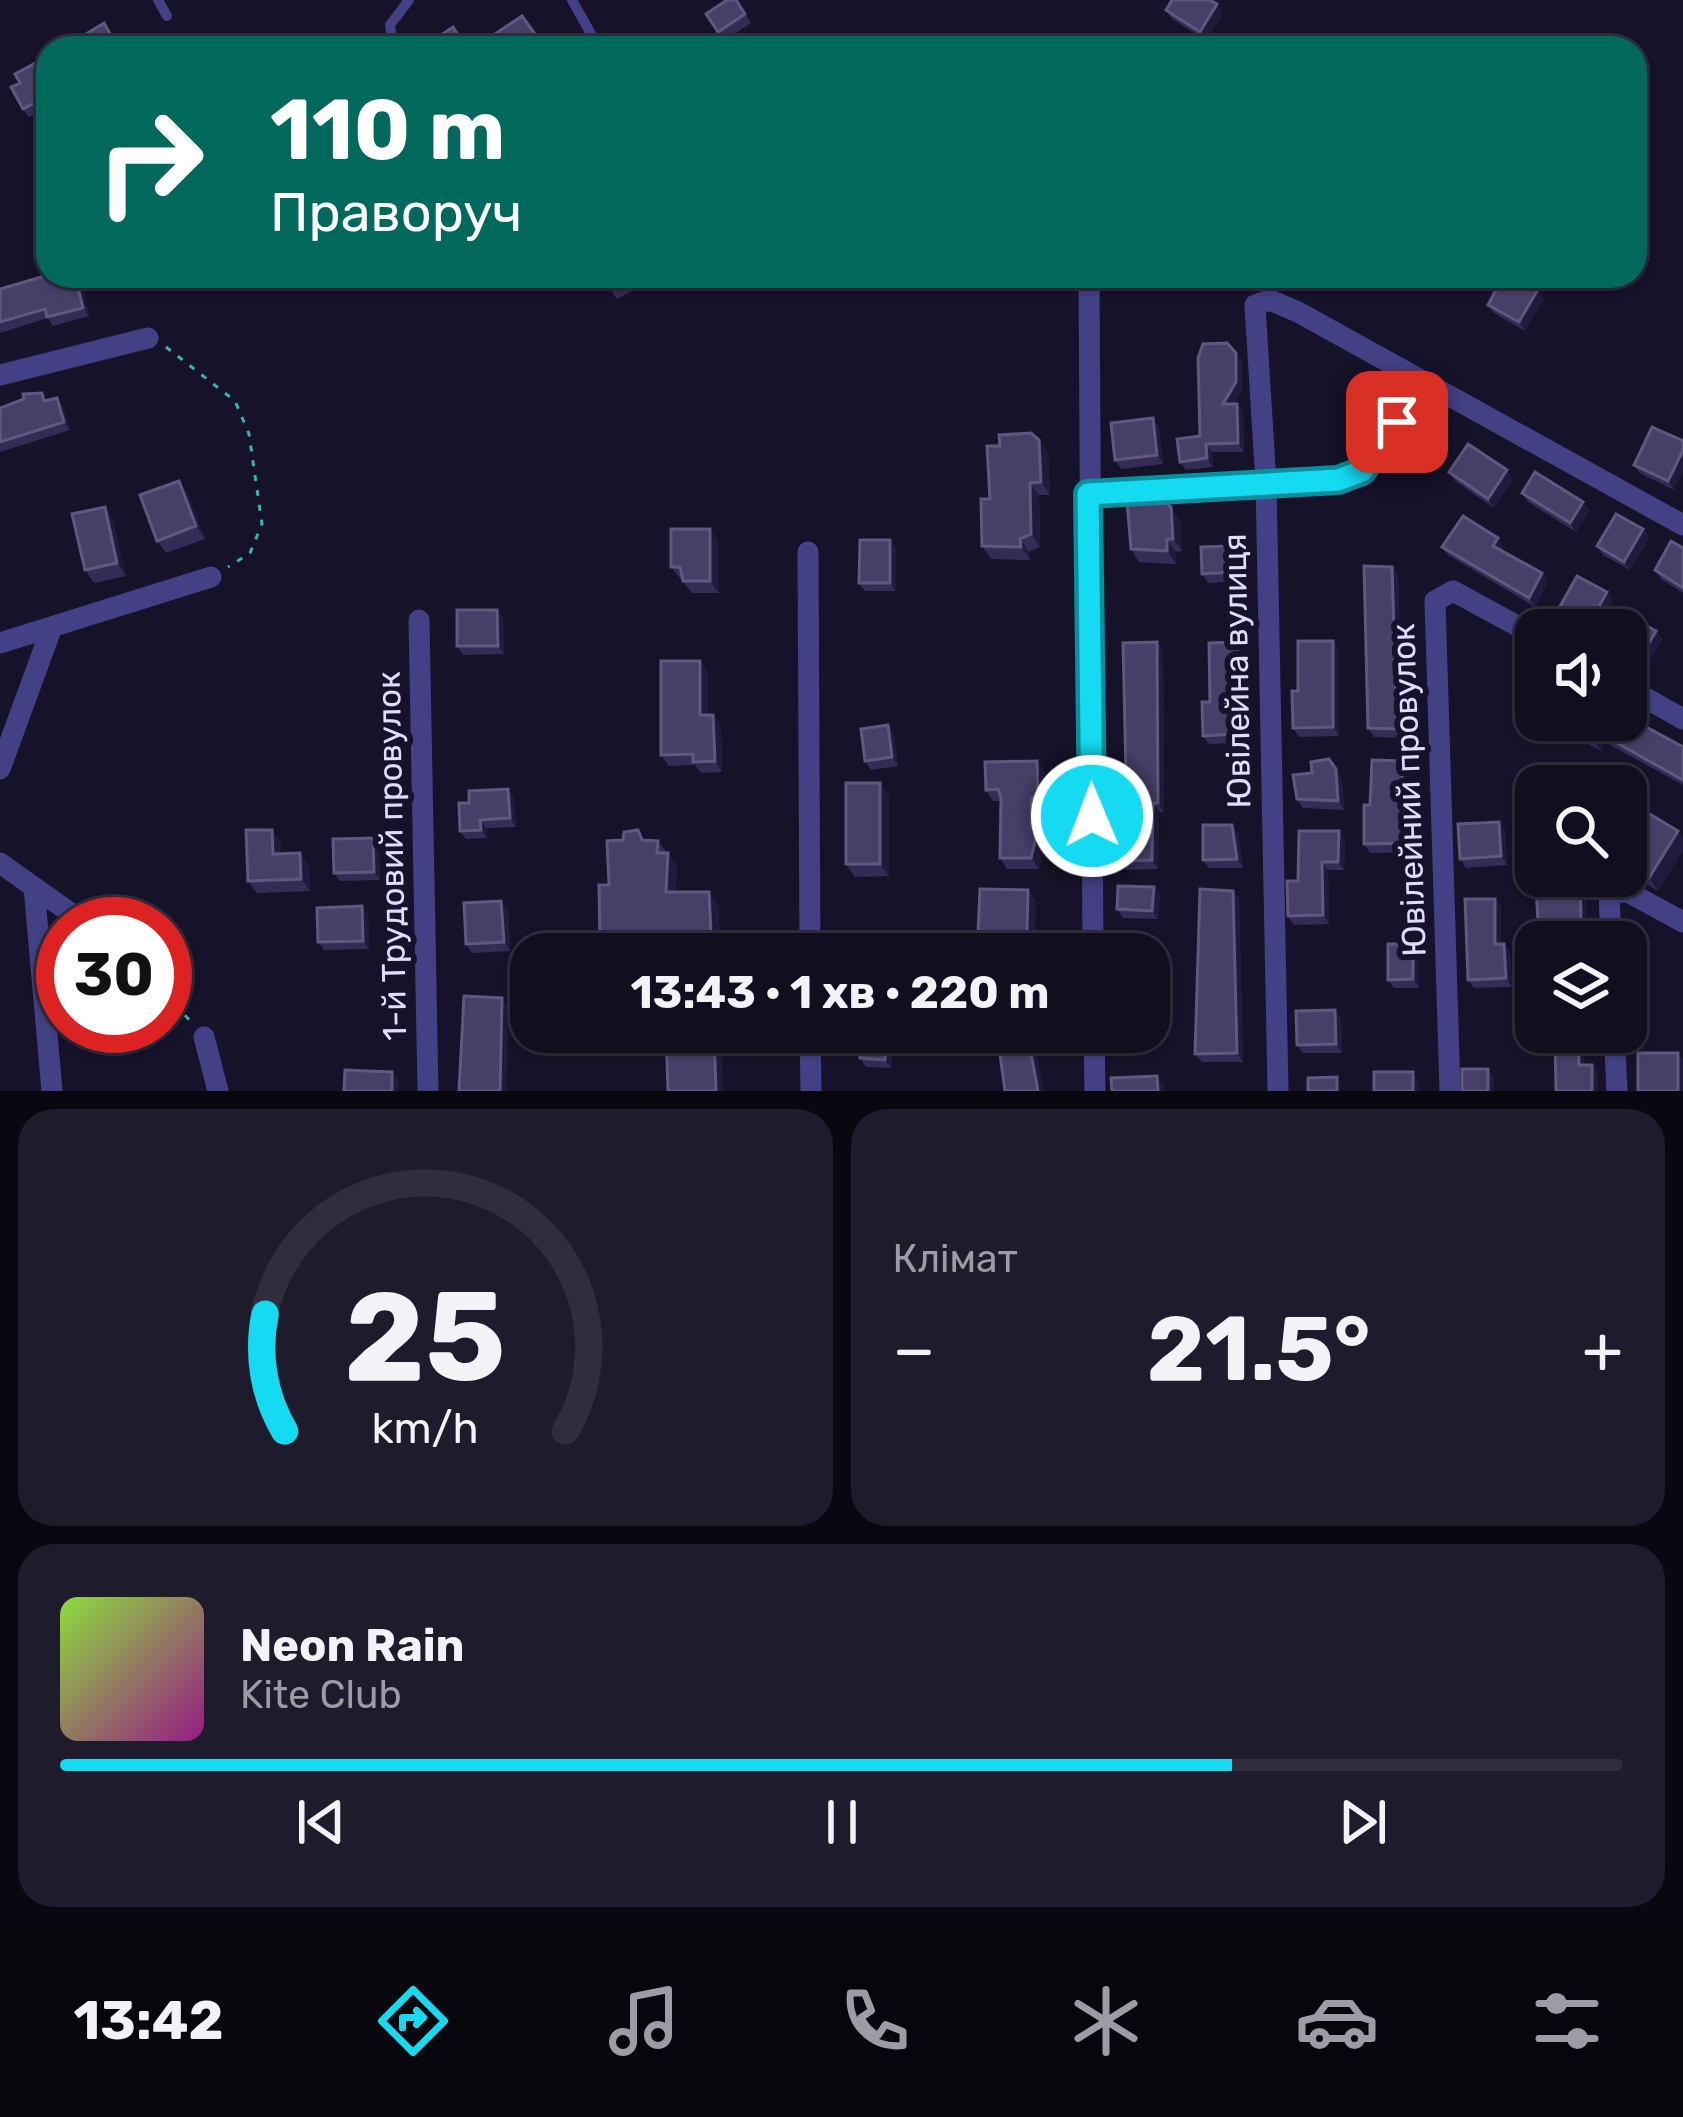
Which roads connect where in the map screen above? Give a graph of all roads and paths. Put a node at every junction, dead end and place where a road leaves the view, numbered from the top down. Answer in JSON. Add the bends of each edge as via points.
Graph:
{"nodes":[{"id":1,"x":158,"y":0,"type":"edge"},
{"id":2,"x":409,"y":0,"type":"edge"},
{"id":3,"x":572,"y":0,"type":"edge"},
{"id":4,"x":167,"y":16,"type":"dead end"},
{"id":5,"x":391,"y":36,"type":"edge"},
{"id":6,"x":592,"y":36,"type":"edge"},
{"id":7,"x":1089,"y":288,"type":"edge"},
{"id":8,"x":148,"y":338,"type":"joint"},
{"id":9,"x":0,"y":375,"type":"edge"},
{"id":10,"x":1424,"y":382,"type":"junction"},
{"id":11,"x":1265,"y":483,"type":"junction"},
{"id":12,"x":1088,"y":494,"type":"junction"},
{"id":13,"x":1683,"y":525,"type":"edge"},
{"id":14,"x":808,"y":552,"type":"dead end"},
{"id":15,"x":211,"y":577,"type":"joint"},
{"id":16,"x":419,"y":620,"type":"dead end"},
{"id":17,"x":1515,"y":625,"type":"edge"},
{"id":18,"x":52,"y":627,"type":"junction"},
{"id":19,"x":0,"y":643,"type":"edge"},
{"id":20,"x":1647,"y":699,"type":"edge"},
{"id":21,"x":1683,"y":719,"type":"edge"},
{"id":22,"x":0,"y":769,"type":"edge"},
{"id":23,"x":0,"y":863,"type":"edge"},
{"id":24,"x":34,"y":887,"type":"junction"},
{"id":25,"x":48,"y":897,"type":"edge"},
{"id":26,"x":1610,"y":921,"type":"edge"},
{"id":27,"x":1683,"y":922,"type":"edge"},
{"id":28,"x":810,"y":933,"type":"edge"},
{"id":29,"x":1093,"y":933,"type":"edge"},
{"id":30,"x":192,"y":1023,"type":"edge"},
{"id":31,"x":205,"y":1037,"type":"joint"},
{"id":32,"x":811,"y":1053,"type":"edge"},
{"id":33,"x":1094,"y":1053,"type":"edge"},
{"id":34,"x":1615,"y":1053,"type":"edge"},
{"id":35,"x":52,"y":1091,"type":"edge"},
{"id":36,"x":218,"y":1091,"type":"edge"},
{"id":37,"x":428,"y":1091,"type":"edge"},
{"id":38,"x":812,"y":1091,"type":"edge"},
{"id":39,"x":1095,"y":1091,"type":"edge"},
{"id":40,"x":1278,"y":1091,"type":"edge"},
{"id":41,"x":1450,"y":1091,"type":"edge"},
{"id":42,"x":1617,"y":1091,"type":"edge"}],
"edges":[{"from":1,"to":4,"type":"lane"},
{"from":2,"to":5,"type":"lane","via":[[390,25]]},
{"from":3,"to":6,"type":"lane"},
{"from":7,"to":12,"type":"street"},
{"from":8,"to":9,"type":"street"},
{"from":8,"to":15,"type":"path","via":[[236,401],[249,434],[262,524],[250,553]]},
{"from":10,"to":11,"type":"street","via":[[1362,471]]},
{"from":10,"to":11,"type":"street","name":"Ювілейна вулиця","via":[[1298,312],[1270,300],[1255,305]]},
{"from":10,"to":13,"type":"street","name":"Ювілейна вулиця"},
{"from":11,"to":12,"type":"street"},
{"from":11,"to":40,"type":"street","name":"Ювілейна вулиця"},
{"from":12,"to":29,"type":"street"},
{"from":14,"to":28,"type":"street"},
{"from":15,"to":18,"type":"street"},
{"from":16,"to":37,"type":"street","name":"1-й Трудовий провулок"},
{"from":17,"to":41,"type":"street","name":"Ювілейний провулок","via":[[1453,591],[1436,601]]},
{"from":18,"to":19,"type":"street"},
{"from":18,"to":22,"type":"street"},
{"from":20,"to":21,"type":"street"},
{"from":23,"to":24,"type":"street"},
{"from":24,"to":25,"type":"street"},
{"from":24,"to":35,"type":"street"},
{"from":26,"to":27,"type":"street","via":[[1609,893],[1628,892]]},
{"from":30,"to":31,"type":"path"},
{"from":31,"to":36,"type":"street"},
{"from":32,"to":38,"type":"street"},
{"from":33,"to":39,"type":"street"},
{"from":34,"to":42,"type":"street"}]}
